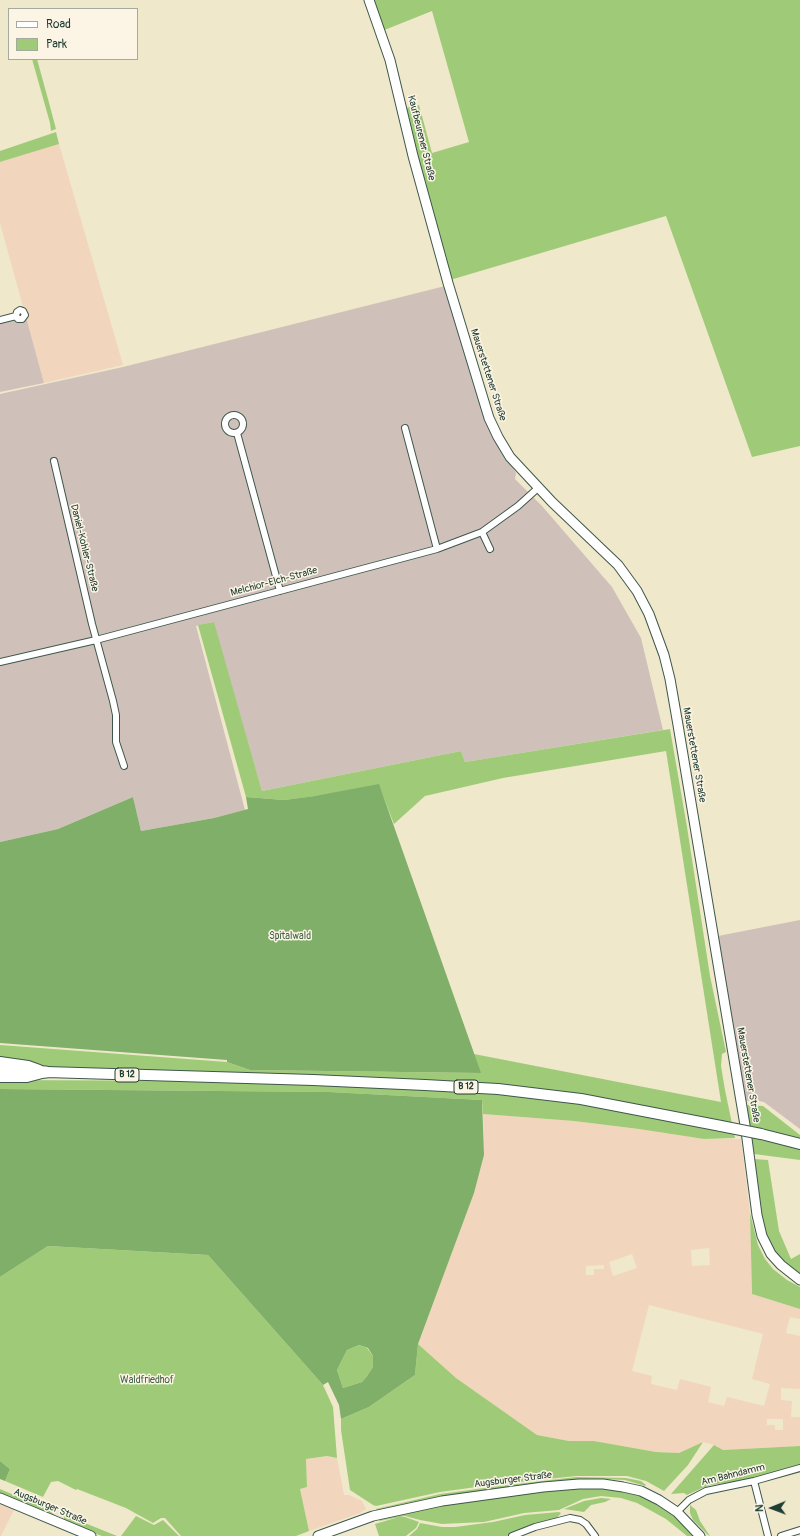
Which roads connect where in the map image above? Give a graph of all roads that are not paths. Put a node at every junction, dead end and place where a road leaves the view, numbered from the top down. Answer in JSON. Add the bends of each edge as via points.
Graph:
{"nodes":[{"id":1,"x":369,"y":0,"type":"edge"},
{"id":2,"x":448,"y":283,"type":"joint"},
{"id":3,"x":16,"y":316,"type":"dead end"},
{"id":4,"x":0,"y":320,"type":"edge"},
{"id":5,"x":404,"y":428,"type":"dead end"},
{"id":6,"x":237,"y":433,"type":"dead end"},
{"id":7,"x":54,"y":461,"type":"dead end"},
{"id":8,"x":538,"y":488,"type":"junction"},
{"id":9,"x":482,"y":532,"type":"junction"},
{"id":10,"x":437,"y":548,"type":"junction"},
{"id":11,"x":490,"y":549,"type":"dead end"},
{"id":12,"x":280,"y":591,"type":"junction"},
{"id":13,"x":96,"y":640,"type":"junction"},
{"id":14,"x":0,"y":662,"type":"edge"},
{"id":15,"x":124,"y":766,"type":"dead end"},
{"id":16,"x":0,"y":1062,"type":"edge"},
{"id":17,"x":0,"y":1070,"type":"edge"},
{"id":18,"x":46,"y":1072,"type":"junction"},
{"id":19,"x":0,"y":1077,"type":"edge"},
{"id":20,"x":800,"y":1144,"type":"edge"},
{"id":21,"x":800,"y":1280,"type":"edge"},
{"id":22,"x":800,"y":1468,"type":"edge"},
{"id":23,"x":754,"y":1481,"type":"junction"},
{"id":24,"x":0,"y":1498,"type":"edge"},
{"id":25,"x":676,"y":1512,"type":"junction"},
{"id":26,"x":800,"y":1530,"type":"edge"},
{"id":27,"x":91,"y":1536,"type":"edge"},
{"id":28,"x":318,"y":1536,"type":"edge"},
{"id":29,"x":512,"y":1536,"type":"edge"},
{"id":30,"x":595,"y":1536,"type":"edge"},
{"id":31,"x":700,"y":1536,"type":"edge"},
{"id":32,"x":768,"y":1536,"type":"edge"},
{"id":33,"x":781,"y":1536,"type":"edge"}],
"edges":[{"from":1,"to":2,"type":"main road","name":"Kaufbeurener Straße","via":[[390,60]]},
{"from":2,"to":8,"type":"main road","name":"Mauerstettener Straße","via":[[489,418],[510,457]]},
{"from":3,"to":4,"type":"street"},
{"from":5,"to":10,"type":"street"},
{"from":6,"to":12,"type":"street"},
{"from":7,"to":13,"type":"street","name":"Daniel-Kohler-Straße"},
{"from":8,"to":9,"type":"street","name":"Melchior-Elch-Straße"},
{"from":8,"to":21,"type":"main road","name":"Mauerstettener Straße","via":[[618,565],[630,580],[649,614],[664,655],[746,1131],[760,1229],[771,1254],[781,1266]]},
{"from":9,"to":10,"type":"street","name":"Melchior-Elch-Straße"},
{"from":9,"to":11,"type":"street"},
{"from":10,"to":12,"type":"street","name":"Melchior-Elch-Straße"},
{"from":12,"to":13,"type":"street","name":"Melchior-Elch-Straße"},
{"from":13,"to":14,"type":"street","name":"Melchior-Elch-Straße"},
{"from":13,"to":15,"type":"street","name":"Daniel-Kohler-Straße","via":[[116,715],[116,742]]},
{"from":16,"to":18,"type":"main road","via":[[28,1066]]},
{"from":17,"to":18,"type":"highway","number":"B 12"},
{"from":18,"to":19,"type":"main road","number":"B 12","via":[[27,1077]]},
{"from":18,"to":20,"type":"main road","number":"B 12","bridge":true,"via":[[313,1080],[498,1089],[581,1099]]},
{"from":22,"to":23,"type":"street","name":"Am Bahndamm"},
{"from":23,"to":25,"type":"street","name":"Am Bahndamm","via":[[706,1491],[689,1500]]},
{"from":23,"to":32,"type":"street"},
{"from":24,"to":27,"type":"main road","name":"Augsburger Straße"},
{"from":25,"to":28,"type":"main road","name":"Augsburger Straße","via":[[641,1491],[617,1486],[580,1484],[435,1502],[373,1516]]},
{"from":25,"to":31,"type":"main road","name":"Augsburger Straße"},
{"from":26,"to":33,"type":"street"},
{"from":29,"to":30,"type":"street","via":[[534,1527],[570,1518],[586,1524]]}]}
